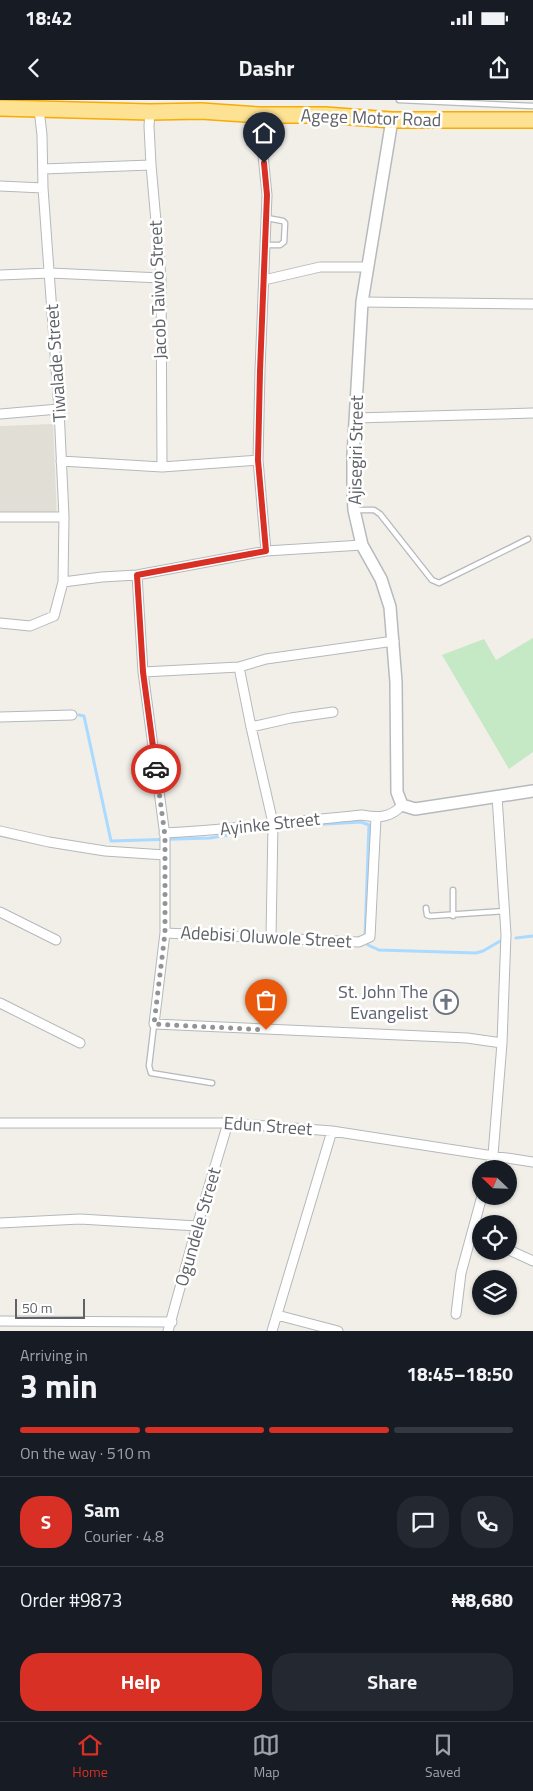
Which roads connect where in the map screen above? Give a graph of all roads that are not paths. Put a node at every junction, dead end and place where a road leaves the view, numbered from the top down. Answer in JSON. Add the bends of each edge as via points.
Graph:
{"nodes":[{"id":1,"x":399,"y":100,"type":"edge"},
{"id":2,"x":533,"y":106,"type":"edge"},
{"id":3,"x":0,"y":108,"type":"edge"},
{"id":4,"x":39,"y":109,"type":"junction"},
{"id":5,"x":150,"y":112,"type":"junction"},
{"id":6,"x":259,"y":115,"type":"junction"},
{"id":7,"x":392,"y":120,"type":"junction"},
{"id":8,"x":533,"y":120,"type":"edge"},
{"id":9,"x":151,"y":165,"type":"junction"},
{"id":10,"x":43,"y":170,"type":"junction"},
{"id":11,"x":0,"y":186,"type":"edge"},
{"id":12,"x":43,"y":188,"type":"junction"},
{"id":13,"x":266,"y":218,"type":"junction"},
{"id":14,"x":265,"y":245,"type":"junction"},
{"id":15,"x":368,"y":267,"type":"junction"},
{"id":16,"x":50,"y":273,"type":"junction"},
{"id":17,"x":0,"y":275,"type":"edge"},
{"id":18,"x":161,"y":278,"type":"junction"},
{"id":19,"x":264,"y":280,"type":"junction"},
{"id":20,"x":362,"y":302,"type":"junction"},
{"id":21,"x":533,"y":304,"type":"edge"},
{"id":22,"x":59,"y":410,"type":"junction"},
{"id":23,"x":533,"y":413,"type":"edge"},
{"id":24,"x":0,"y":414,"type":"edge"},
{"id":25,"x":356,"y":418,"type":"junction"},
{"id":26,"x":258,"y":460,"type":"junction"},
{"id":27,"x":61,"y":461,"type":"junction"},
{"id":28,"x":162,"y":467,"type":"junction"},
{"id":29,"x":354,"y":510,"type":"junction"},
{"id":30,"x":0,"y":517,"type":"edge"},
{"id":31,"x":64,"y":517,"type":"junction"},
{"id":32,"x":528,"y":539,"type":"dead end"},
{"id":33,"x":362,"y":545,"type":"junction"},
{"id":34,"x":266,"y":551,"type":"junction"},
{"id":35,"x":137,"y":575,"type":"junction"},
{"id":36,"x":63,"y":582,"type":"junction"},
{"id":37,"x":0,"y":623,"type":"edge"},
{"id":38,"x":394,"y":641,"type":"junction"},
{"id":39,"x":239,"y":668,"type":"junction"},
{"id":40,"x":143,"y":672,"type":"junction"},
{"id":41,"x":333,"y":712,"type":"dead end"},
{"id":42,"x":72,"y":715,"type":"dead end"},
{"id":43,"x":0,"y":717,"type":"edge"},
{"id":44,"x":251,"y":727,"type":"junction"},
{"id":45,"x":533,"y":791,"type":"edge"},
{"id":46,"x":497,"y":796,"type":"junction"},
{"id":47,"x":402,"y":805,"type":"junction"},
{"id":48,"x":376,"y":818,"type":"junction"},
{"id":49,"x":273,"y":823,"type":"junction"},
{"id":50,"x":0,"y":831,"type":"edge"},
{"id":51,"x":165,"y":838,"type":"junction"},
{"id":52,"x":165,"y":855,"type":"junction"},
{"id":53,"x":453,"y":890,"type":"dead end"},
{"id":54,"x":426,"y":908,"type":"dead end"},
{"id":55,"x":505,"y":911,"type":"junction"},
{"id":56,"x":0,"y":912,"type":"edge"},
{"id":57,"x":453,"y":916,"type":"junction"},
{"id":58,"x":165,"y":933,"type":"junction"},
{"id":59,"x":271,"y":937,"type":"junction"},
{"id":60,"x":56,"y":940,"type":"dead end"},
{"id":61,"x":0,"y":1003,"type":"edge"},
{"id":62,"x":154,"y":1024,"type":"junction"},
{"id":63,"x":80,"y":1043,"type":"dead end"},
{"id":64,"x":502,"y":1043,"type":"junction"},
{"id":65,"x":212,"y":1083,"type":"dead end"},
{"id":66,"x":0,"y":1123,"type":"edge"},
{"id":67,"x":228,"y":1123,"type":"junction"},
{"id":68,"x":332,"y":1131,"type":"junction"},
{"id":69,"x":493,"y":1154,"type":"junction"},
{"id":70,"x":492,"y":1160,"type":"edge"},
{"id":71,"x":533,"y":1162,"type":"edge"},
{"id":72,"x":0,"y":1223,"type":"edge"},
{"id":73,"x":197,"y":1226,"type":"junction"},
{"id":74,"x":472,"y":1234,"type":"edge"},
{"id":75,"x":517,"y":1254,"type":"edge"},
{"id":76,"x":533,"y":1261,"type":"edge"},
{"id":77,"x":456,"y":1314,"type":"dead end"},
{"id":78,"x":277,"y":1315,"type":"junction"},
{"id":79,"x":0,"y":1321,"type":"edge"},
{"id":80,"x":172,"y":1322,"type":"junction"},
{"id":81,"x":168,"y":1331,"type":"edge"},
{"id":82,"x":272,"y":1331,"type":"edge"},
{"id":83,"x":338,"y":1331,"type":"edge"}],
"edges":[{"from":1,"to":2,"type":"lane"},
{"from":3,"to":4,"type":"highway","name":"Agege Motor Road"},
{"from":4,"to":5,"type":"highway","name":"Agege Motor Road"},
{"from":4,"to":10,"type":"street","name":"Tiwalade Street"},
{"from":5,"to":6,"type":"highway","name":"Agege Motor Road"},
{"from":5,"to":9,"type":"street","name":"Jacob Taiwo Street"},
{"from":6,"to":7,"type":"highway","name":"Agege Motor Road","via":[[326,115]]},
{"from":6,"to":13,"type":"street","via":[[267,195]]},
{"from":7,"to":8,"type":"highway","name":"Agege Motor Road"},
{"from":7,"to":15,"type":"street","name":"Ajisegiri Street"},
{"from":9,"to":10,"type":"street"},
{"from":9,"to":18,"type":"street","name":"Jacob Taiwo Street"},
{"from":10,"to":12,"type":"street","name":"Tiwalade Street"},
{"from":11,"to":12,"type":"street"},
{"from":12,"to":16,"type":"street","name":"Tiwalade Street"},
{"from":13,"to":14,"type":"street"},
{"from":13,"to":14,"type":"lane","via":[[285,223],[284,242]]},
{"from":14,"to":19,"type":"street"},
{"from":15,"to":19,"type":"street","via":[[320,267]]},
{"from":15,"to":20,"type":"street","name":"Ajisegiri Street"},
{"from":16,"to":17,"type":"street"},
{"from":16,"to":18,"type":"street"},
{"from":16,"to":22,"type":"street","name":"Tiwalade Street"},
{"from":18,"to":28,"type":"street","name":"Jacob Taiwo Street"},
{"from":19,"to":26,"type":"street"},
{"from":20,"to":21,"type":"street"},
{"from":20,"to":25,"type":"street","name":"Ajisegiri Street"},
{"from":22,"to":24,"type":"street"},
{"from":22,"to":27,"type":"street","name":"Tiwalade Street"},
{"from":23,"to":25,"type":"street"},
{"from":25,"to":29,"type":"street","name":"Ajisegiri Street"},
{"from":26,"to":28,"type":"street"},
{"from":26,"to":34,"type":"street"},
{"from":27,"to":28,"type":"street"},
{"from":27,"to":31,"type":"street","name":"Tiwalade Street"},
{"from":29,"to":32,"type":"lane","via":[[374,510],[380,514],[432,580],[439,583]]},
{"from":29,"to":33,"type":"street","name":"Ajisegiri Street"},
{"from":30,"to":31,"type":"street"},
{"from":31,"to":36,"type":"street","name":"Tiwalade Street"},
{"from":33,"to":34,"type":"street"},
{"from":33,"to":38,"type":"street","name":"Ajisegiri Street","via":[[381,579],[390,608]]},
{"from":34,"to":35,"type":"street"},
{"from":35,"to":36,"type":"street"},
{"from":35,"to":40,"type":"street"},
{"from":36,"to":37,"type":"street","name":"Tiwalade Street","via":[[54,616],[30,626]]},
{"from":38,"to":39,"type":"street","via":[[266,659]]},
{"from":38,"to":47,"type":"street","name":"Ajisegiri Street","via":[[397,792]]},
{"from":39,"to":40,"type":"street"},
{"from":39,"to":44,"type":"street"},
{"from":40,"to":51,"type":"street"},
{"from":41,"to":44,"type":"street"},
{"from":42,"to":43,"type":"street"},
{"from":44,"to":49,"type":"street"},
{"from":45,"to":46,"type":"street"},
{"from":46,"to":47,"type":"street","via":[[415,809]]},
{"from":46,"to":55,"type":"street"},
{"from":47,"to":48,"type":"street","via":[[395,814]]},
{"from":48,"to":49,"type":"street","name":"Ayinke Street","via":[[362,815]]},
{"from":48,"to":59,"type":"street","name":"Adebisi Oluwole Street","via":[[370,937],[359,942]]},
{"from":49,"to":51,"type":"street","name":"Ayinke Street"},
{"from":49,"to":59,"type":"street"},
{"from":50,"to":52,"type":"street","via":[[105,851]]},
{"from":51,"to":52,"type":"street"},
{"from":52,"to":58,"type":"street"},
{"from":53,"to":57,"type":"lane"},
{"from":54,"to":57,"type":"lane","via":[[427,915]]},
{"from":55,"to":57,"type":"lane"},
{"from":55,"to":64,"type":"street"},
{"from":56,"to":60,"type":"street"},
{"from":58,"to":59,"type":"street","name":"Adebisi Oluwole Street"},
{"from":58,"to":62,"type":"street"},
{"from":61,"to":63,"type":"street"},
{"from":62,"to":64,"type":"street","via":[[467,1038]]},
{"from":62,"to":65,"type":"lane","via":[[151,1073]]},
{"from":64,"to":69,"type":"street"},
{"from":66,"to":67,"type":"street","name":"Edun Street"},
{"from":67,"to":68,"type":"street","name":"Edun Street"},
{"from":67,"to":73,"type":"street","name":"Ogundele Street"},
{"from":68,"to":69,"type":"street","name":"Edun Street"},
{"from":68,"to":78,"type":"street"},
{"from":69,"to":70,"type":"street"},
{"from":69,"to":71,"type":"street","name":"Edun Street"},
{"from":72,"to":73,"type":"street","via":[[80,1219]]},
{"from":73,"to":80,"type":"street","name":"Ogundele Street"},
{"from":74,"to":77,"type":"street","via":[[461,1273]]},
{"from":75,"to":76,"type":"street"},
{"from":78,"to":82,"type":"street"},
{"from":78,"to":83,"type":"street"},
{"from":79,"to":80,"type":"street"},
{"from":80,"to":81,"type":"street","name":"Ogundele Street"}]}
